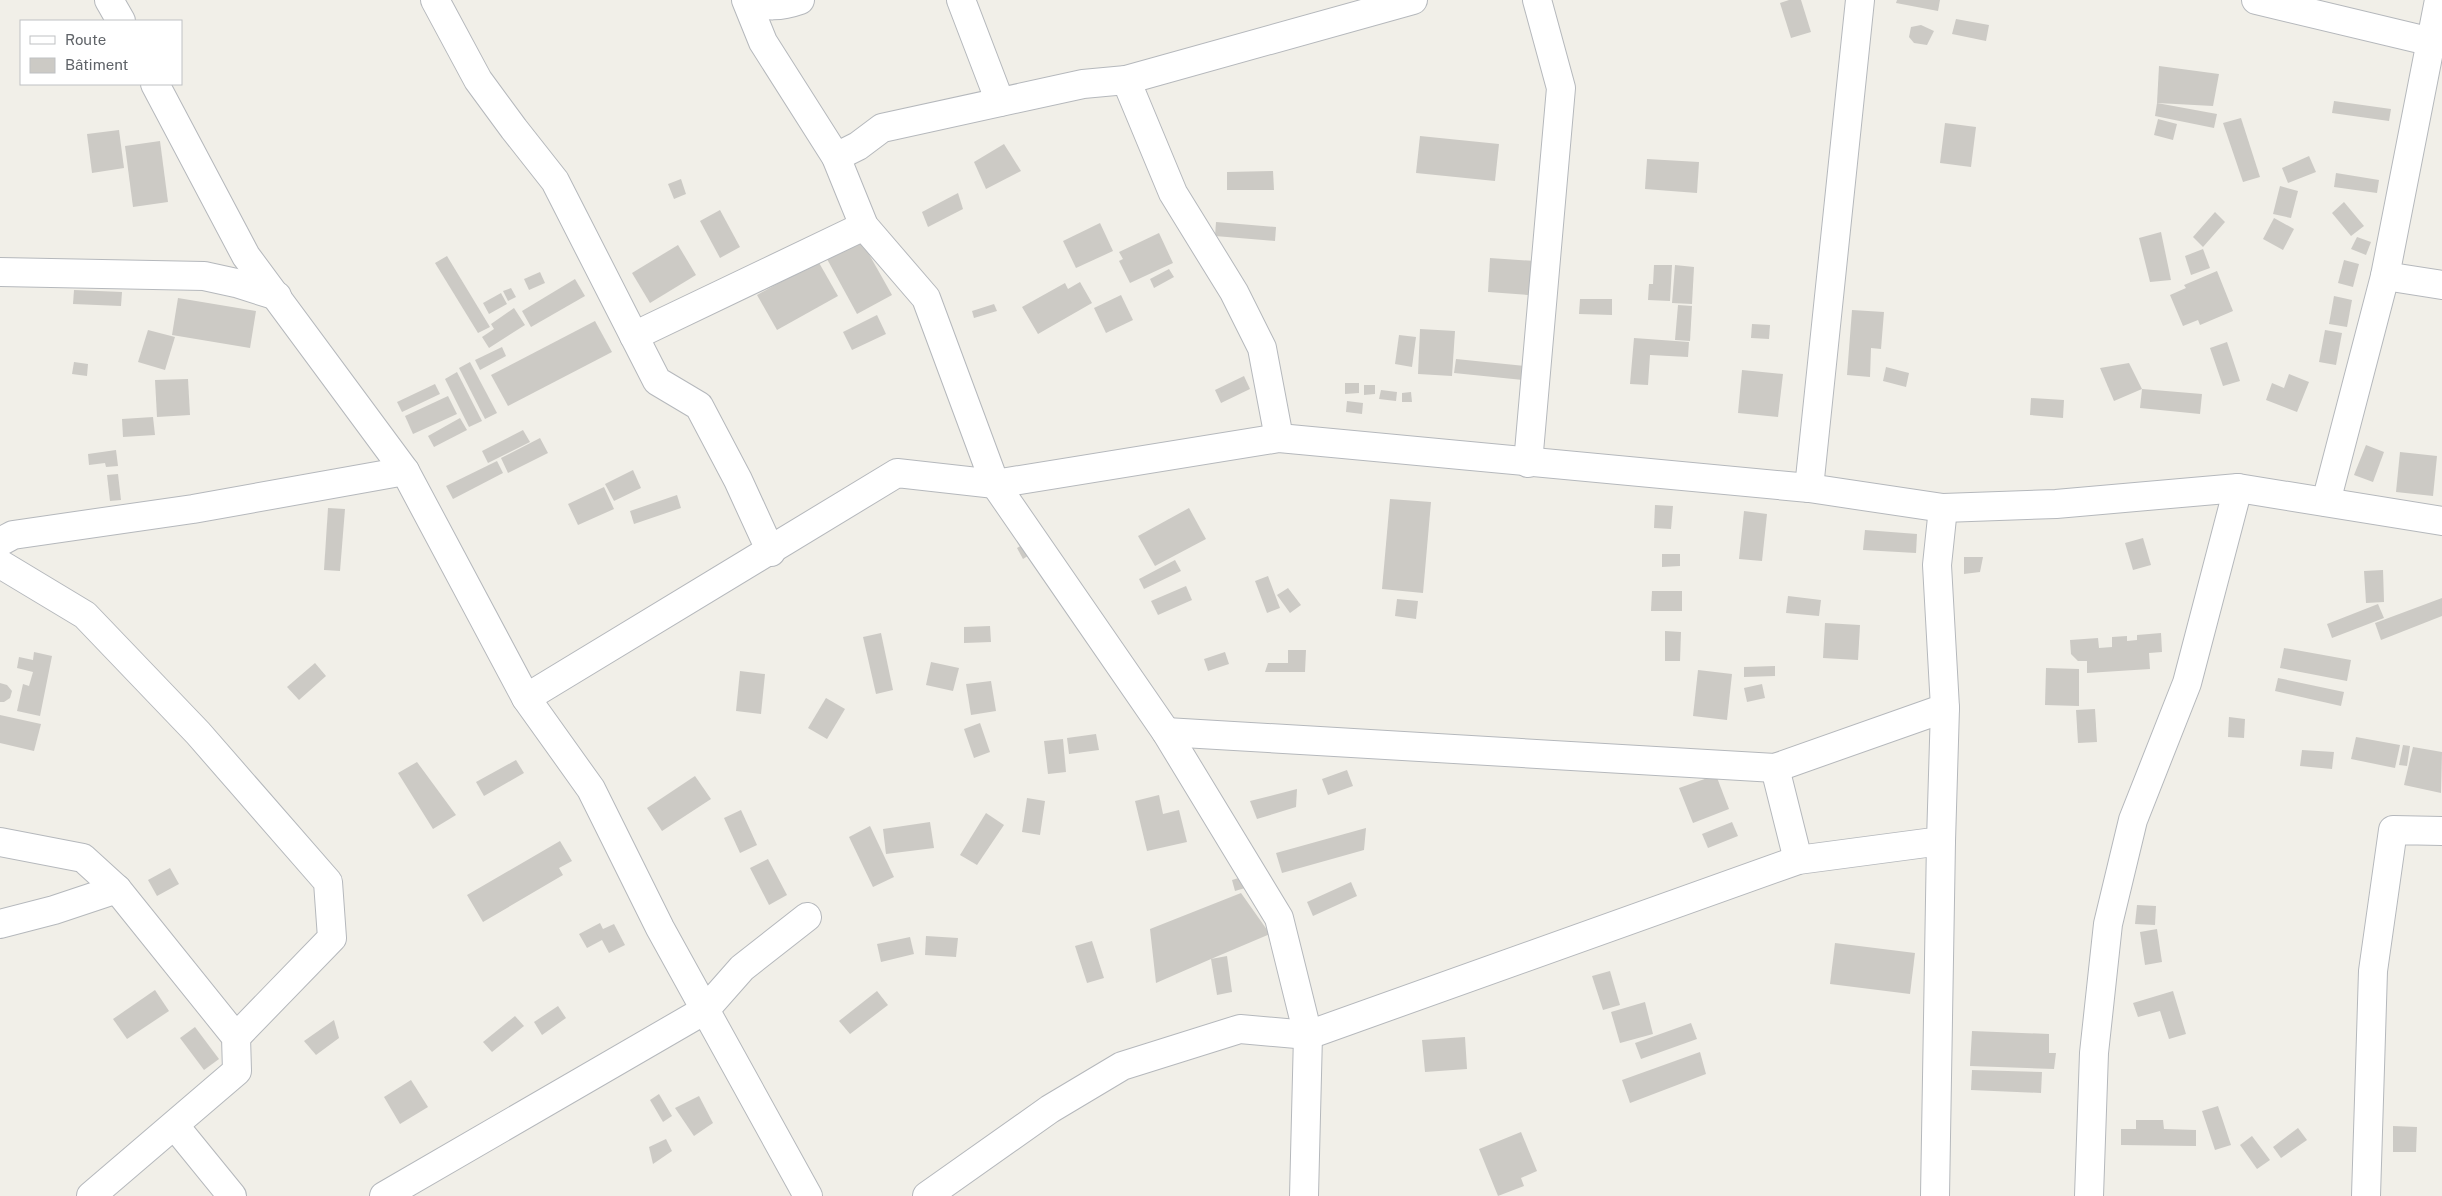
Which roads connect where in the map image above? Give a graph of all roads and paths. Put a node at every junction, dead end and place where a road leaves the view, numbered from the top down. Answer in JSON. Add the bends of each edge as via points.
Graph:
{"nodes":[{"id":1,"x":109,"y":0,"type":"edge"},
{"id":2,"x":435,"y":0,"type":"edge"},
{"id":3,"x":746,"y":0,"type":"edge"},
{"id":4,"x":800,"y":0,"type":"edge"},
{"id":5,"x":961,"y":0,"type":"edge"},
{"id":6,"x":1413,"y":0,"type":"edge"},
{"id":7,"x":1537,"y":0,"type":"edge"},
{"id":8,"x":1860,"y":0,"type":"edge"},
{"id":9,"x":2256,"y":0,"type":"edge"},
{"id":10,"x":2438,"y":0,"type":"edge"},
{"id":11,"x":119,"y":20,"type":"edge"},
{"id":12,"x":2432,"y":42,"type":"junction"},
{"id":13,"x":1126,"y":80,"type":"junction"},
{"id":14,"x":156,"y":85,"type":"edge"},
{"id":15,"x":1000,"y":102,"type":"junction"},
{"id":16,"x":836,"y":157,"type":"junction"},
{"id":17,"x":864,"y":226,"type":"junction"},
{"id":18,"x":0,"y":272,"type":"edge"},
{"id":19,"x":2385,"y":276,"type":"junction"},
{"id":20,"x":2442,"y":285,"type":"edge"},
{"id":21,"x":277,"y":296,"type":"junction"},
{"id":22,"x":634,"y":336,"type":"junction"},
{"id":23,"x":1279,"y":438,"type":"junction"},
{"id":24,"x":1528,"y":463,"type":"junction"},
{"id":25,"x":405,"y":472,"type":"junction"},
{"id":26,"x":995,"y":484,"type":"junction"},
{"id":27,"x":1809,"y":488,"type":"junction"},
{"id":28,"x":2238,"y":488,"type":"junction"},
{"id":29,"x":2326,"y":502,"type":"junction"},
{"id":30,"x":1943,"y":508,"type":"junction"},
{"id":31,"x":2442,"y":521,"type":"edge"},
{"id":32,"x":771,"y":552,"type":"junction"},
{"id":33,"x":1,"y":560,"type":"edge"},
{"id":34,"x":526,"y":698,"type":"junction"},
{"id":35,"x":1945,"y":708,"type":"junction"},
{"id":36,"x":1166,"y":732,"type":"junction"},
{"id":37,"x":1775,"y":768,"type":"junction"},
{"id":38,"x":2442,"y":831,"type":"edge"},
{"id":39,"x":1941,"y":841,"type":"junction"},
{"id":40,"x":0,"y":842,"type":"edge"},
{"id":41,"x":1798,"y":860,"type":"junction"},
{"id":42,"x":117,"y":889,"type":"junction"},
{"id":43,"x":807,"y":917,"type":"dead end"},
{"id":44,"x":0,"y":924,"type":"edge"},
{"id":45,"x":705,"y":1010,"type":"junction"},
{"id":46,"x":1308,"y":1035,"type":"junction"},
{"id":47,"x":236,"y":1037,"type":"junction"},
{"id":48,"x":175,"y":1126,"type":"junction"},
{"id":49,"x":91,"y":1196,"type":"edge"},
{"id":50,"x":232,"y":1196,"type":"edge"},
{"id":51,"x":384,"y":1196,"type":"edge"},
{"id":52,"x":808,"y":1196,"type":"edge"},
{"id":53,"x":927,"y":1196,"type":"edge"},
{"id":54,"x":1304,"y":1196,"type":"edge"},
{"id":55,"x":1935,"y":1196,"type":"edge"},
{"id":56,"x":2089,"y":1196,"type":"edge"},
{"id":57,"x":2366,"y":1196,"type":"edge"}],
"edges":[{"from":1,"to":11,"type":"street"},
{"from":2,"to":22,"type":"street","via":[[478,80],[555,181]]},
{"from":3,"to":4,"type":"street","via":[[768,7]]},
{"from":3,"to":16,"type":"street","via":[[763,42]]},
{"from":5,"to":15,"type":"street"},
{"from":6,"to":13,"type":"street"},
{"from":7,"to":24,"type":"street","via":[[1561,88]]},
{"from":8,"to":27,"type":"street"},
{"from":9,"to":12,"type":"street"},
{"from":10,"to":12,"type":"street"},
{"from":12,"to":19,"type":"street"},
{"from":13,"to":15,"type":"street","via":[[1083,84]]},
{"from":13,"to":23,"type":"street","via":[[1173,193],[1234,292],[1262,348]]},
{"from":14,"to":21,"type":"street","via":[[246,256]]},
{"from":15,"to":16,"type":"street","via":[[882,128]]},
{"from":16,"to":17,"type":"street"},
{"from":17,"to":22,"type":"street"},
{"from":17,"to":26,"type":"street","via":[[926,298]]},
{"from":18,"to":21,"type":"street","via":[[204,276],[236,282]]},
{"from":19,"to":20,"type":"street"},
{"from":19,"to":29,"type":"street"},
{"from":21,"to":25,"type":"street"},
{"from":22,"to":32,"type":"street","via":[[657,381],[699,406]]},
{"from":23,"to":24,"type":"street"},
{"from":23,"to":26,"type":"street"},
{"from":24,"to":27,"type":"street"},
{"from":25,"to":33,"type":"street","via":[[193,510],[13,535]]},
{"from":25,"to":34,"type":"street"},
{"from":26,"to":32,"type":"street","via":[[897,474]]},
{"from":26,"to":36,"type":"street"},
{"from":27,"to":30,"type":"street"},
{"from":28,"to":29,"type":"street"},
{"from":28,"to":30,"type":"street","via":[[2056,504]]},
{"from":28,"to":56,"type":"street","via":[[2187,683],[2133,820],[2108,924],[2094,1053]]},
{"from":29,"to":31,"type":"street"},
{"from":30,"to":35,"type":"street","via":[[1937,565]]},
{"from":32,"to":34,"type":"street"},
{"from":33,"to":47,"type":"street","via":[[85,615],[198,733],[328,882],[332,938]]},
{"from":34,"to":45,"type":"street","via":[[590,789]]},
{"from":35,"to":37,"type":"street"},
{"from":35,"to":39,"type":"street"},
{"from":36,"to":37,"type":"street"},
{"from":36,"to":46,"type":"street","via":[[1279,918]]},
{"from":37,"to":41,"type":"street"},
{"from":38,"to":57,"type":"street","via":[[2393,830],[2373,971]]},
{"from":39,"to":41,"type":"street"},
{"from":39,"to":55,"type":"street"},
{"from":40,"to":42,"type":"street","via":[[82,858]]},
{"from":41,"to":46,"type":"street"},
{"from":42,"to":44,"type":"street"},
{"from":42,"to":47,"type":"street"},
{"from":43,"to":45,"type":"street","via":[[742,968]]},
{"from":45,"to":51,"type":"street"},
{"from":45,"to":52,"type":"street"},
{"from":46,"to":53,"type":"street","via":[[1240,1030],[1122,1066],[1050,1109]]},
{"from":46,"to":54,"type":"street"},
{"from":47,"to":48,"type":"street","via":[[237,1071]]},
{"from":48,"to":49,"type":"street"},
{"from":48,"to":50,"type":"street"}]}
